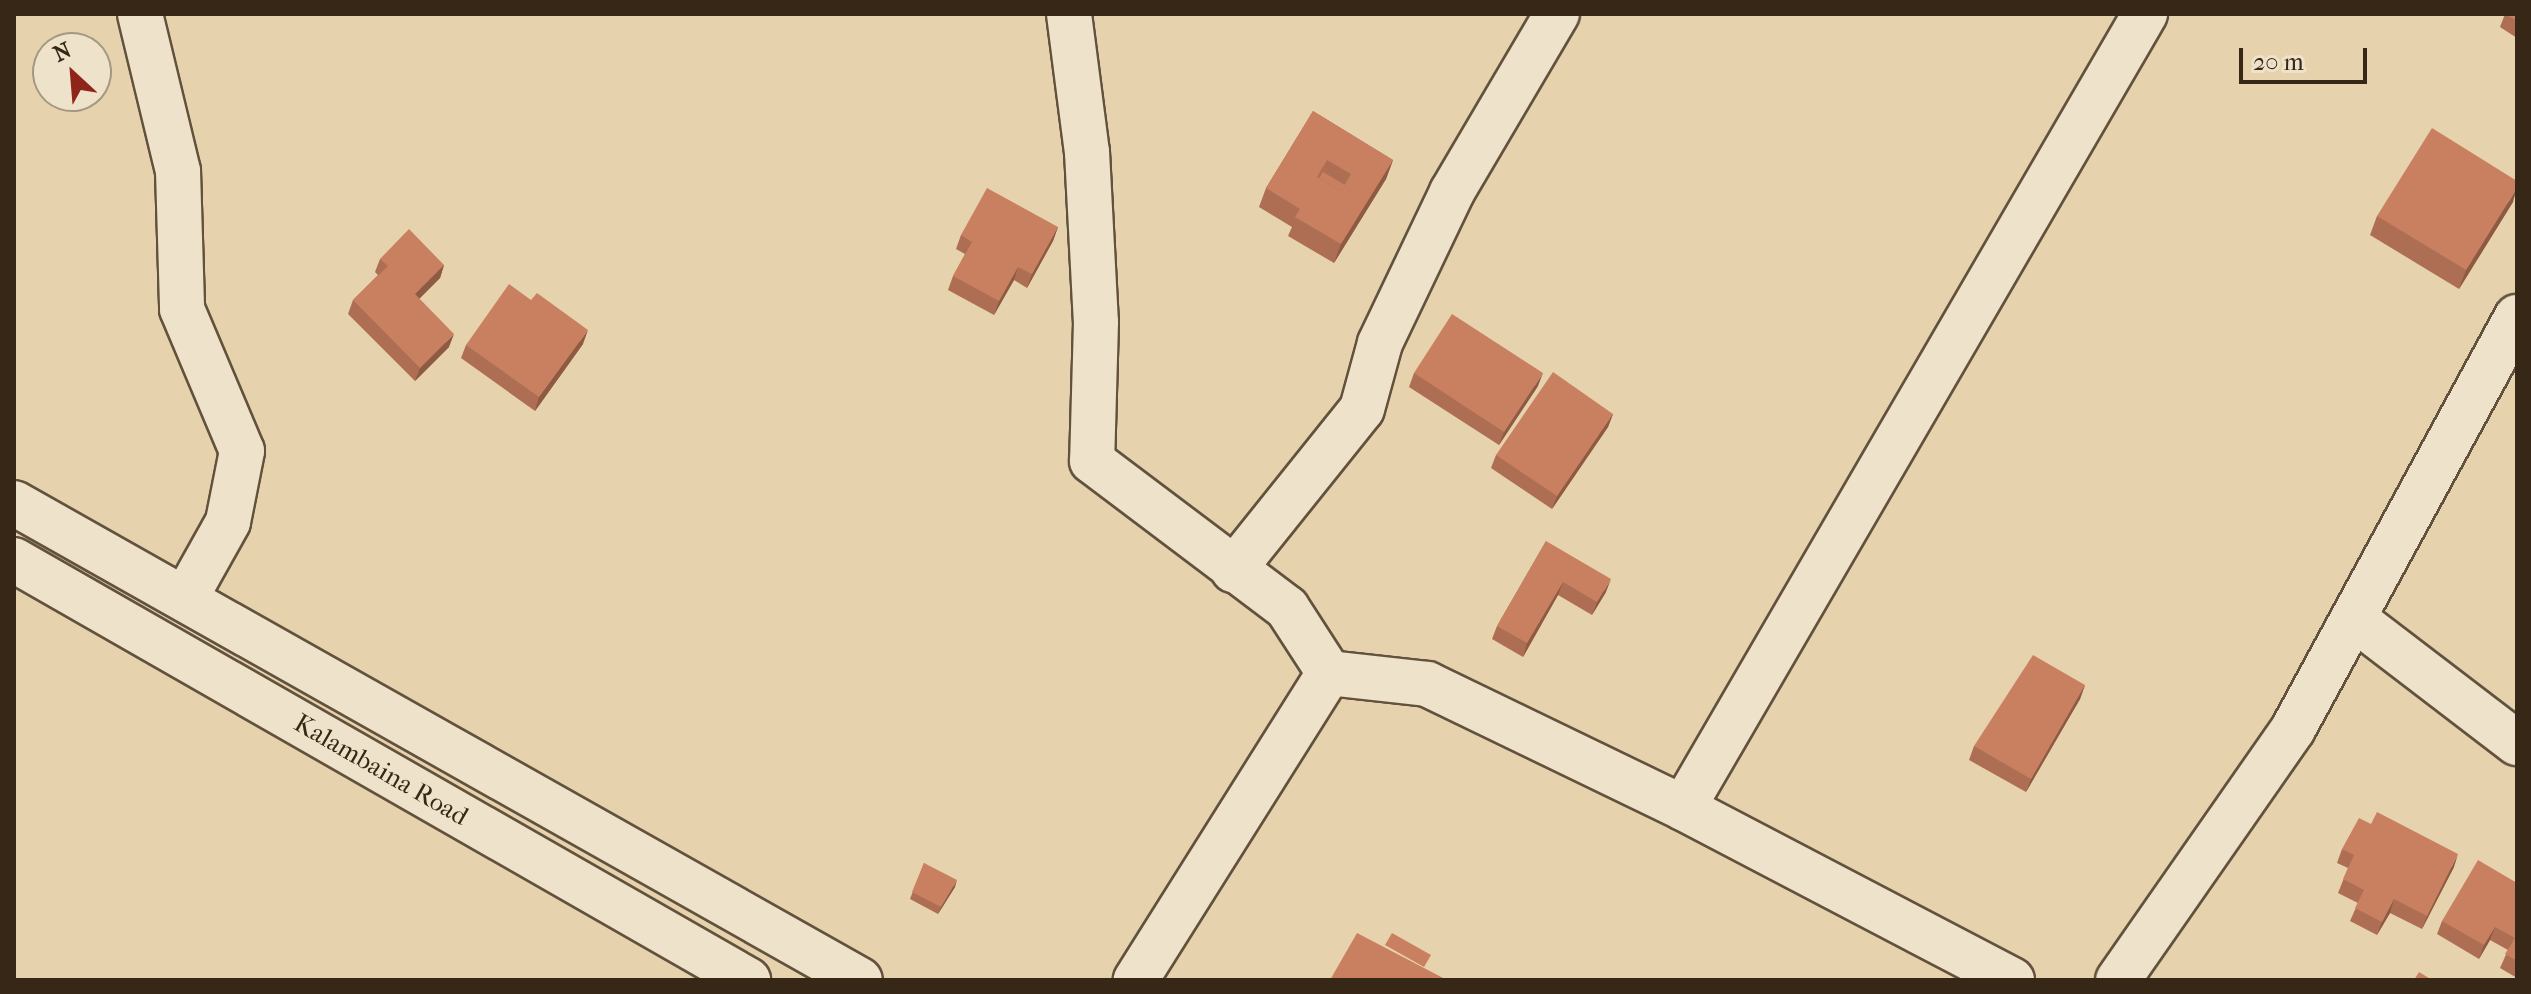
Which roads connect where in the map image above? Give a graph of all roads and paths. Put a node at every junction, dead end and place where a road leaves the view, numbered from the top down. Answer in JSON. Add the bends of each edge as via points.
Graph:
{"nodes":[{"id":1,"x":140,"y":14,"type":"edge"},
{"id":2,"x":1069,"y":14,"type":"edge"},
{"id":3,"x":1557,"y":14,"type":"edge"},
{"id":4,"x":2145,"y":14,"type":"edge"},
{"id":5,"x":2517,"y":317,"type":"edge"},
{"id":6,"x":14,"y":503,"type":"edge"},
{"id":7,"x":14,"y":560,"type":"edge"},
{"id":8,"x":1233,"y":570,"type":"junction"},
{"id":9,"x":185,"y":599,"type":"junction"},
{"id":10,"x":2356,"y":620,"type":"junction"},
{"id":11,"x":1329,"y":673,"type":"junction"},
{"id":12,"x":2517,"y":743,"type":"edge"},
{"id":13,"x":1683,"y":808,"type":"junction"},
{"id":14,"x":748,"y":980,"type":"edge"},
{"id":15,"x":860,"y":980,"type":"edge"},
{"id":16,"x":1136,"y":980,"type":"edge"},
{"id":17,"x":2012,"y":980,"type":"edge"},
{"id":18,"x":2118,"y":980,"type":"edge"}],
"edges":[{"from":1,"to":9,"type":"street","via":[[178,171],[182,309],[242,451],[228,522]]},
{"from":2,"to":8,"type":"street","via":[[1087,152],[1096,322],[1092,461]]},
{"from":3,"to":8,"type":"street","via":[[1452,192],[1380,343],[1362,409]]},
{"from":4,"to":13,"type":"street"},
{"from":5,"to":10,"type":"street"},
{"from":6,"to":9,"type":"street"},
{"from":7,"to":14,"type":"street","name":"Kalambaina Road"},
{"from":8,"to":11,"type":"street","via":[[1287,608]]},
{"from":9,"to":15,"type":"street"},
{"from":10,"to":12,"type":"street"},
{"from":10,"to":18,"type":"street","via":[[2293,729]]},
{"from":11,"to":13,"type":"street","via":[[1427,684]]},
{"from":11,"to":16,"type":"street"},
{"from":13,"to":17,"type":"street"}]}
